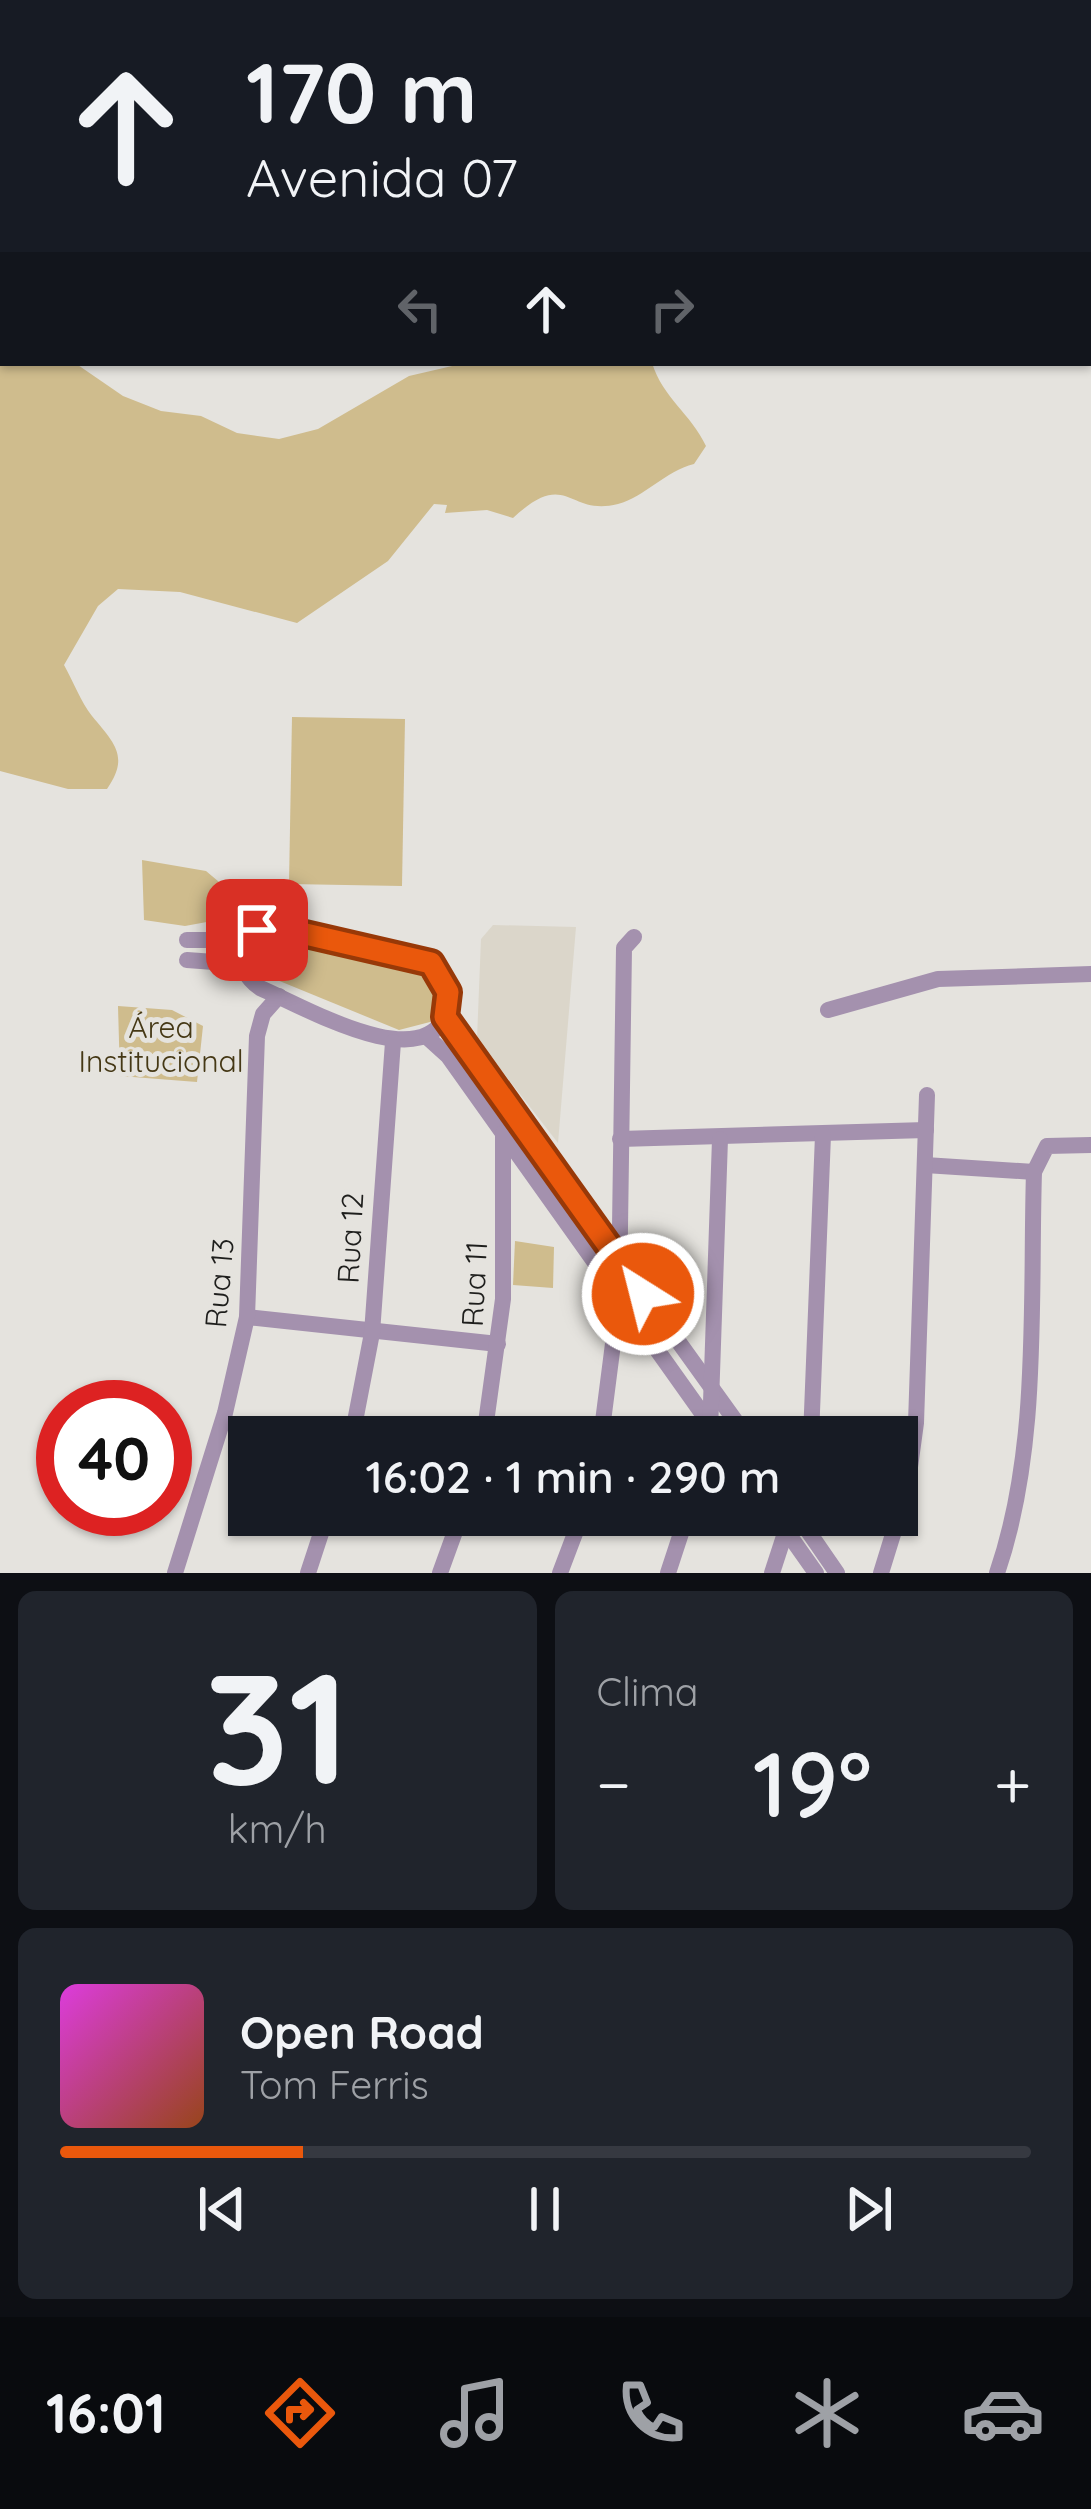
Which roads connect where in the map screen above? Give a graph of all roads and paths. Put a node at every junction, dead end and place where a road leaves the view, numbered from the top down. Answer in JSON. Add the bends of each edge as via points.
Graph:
{"nodes":[{"id":1,"x":634,"y":937,"type":"dead end"},
{"id":2,"x":188,"y":940,"type":"dead end"},
{"id":3,"x":246,"y":940,"type":"junction"},
{"id":4,"x":188,"y":960,"type":"dead end"},
{"id":5,"x":241,"y":964,"type":"junction"},
{"id":6,"x":1091,"y":974,"type":"edge"},
{"id":7,"x":279,"y":996,"type":"junction"},
{"id":8,"x":828,"y":1010,"type":"dead end"},
{"id":9,"x":445,"y":1017,"type":"junction"},
{"id":10,"x":428,"y":1037,"type":"junction"},
{"id":11,"x":393,"y":1042,"type":"junction"},
{"id":12,"x":927,"y":1095,"type":"dead end"},
{"id":13,"x":926,"y":1130,"type":"junction"},
{"id":14,"x":503,"y":1132,"type":"junction"},
{"id":15,"x":823,"y":1135,"type":"junction"},
{"id":16,"x":620,"y":1139,"type":"junction"},
{"id":17,"x":720,"y":1139,"type":"junction"},
{"id":18,"x":1091,"y":1145,"type":"edge"},
{"id":19,"x":925,"y":1165,"type":"junction"},
{"id":20,"x":531,"y":1171,"type":"junction"},
{"id":21,"x":1034,"y":1172,"type":"junction"},
{"id":22,"x":505,"y":1183,"type":"junction"},
{"id":23,"x":619,"y":1264,"type":"junction"},
{"id":24,"x":619,"y":1297,"type":"junction"},
{"id":25,"x":247,"y":1317,"type":"junction"},
{"id":26,"x":372,"y":1333,"type":"junction"},
{"id":27,"x":498,"y":1345,"type":"junction"},
{"id":28,"x":715,"y":1388,"type":"junction"},
{"id":29,"x":356,"y":1416,"type":"edge"},
{"id":30,"x":487,"y":1416,"type":"edge"},
{"id":31,"x":604,"y":1416,"type":"edge"},
{"id":32,"x":701,"y":1416,"type":"edge"},
{"id":33,"x":714,"y":1416,"type":"edge"},
{"id":34,"x":733,"y":1416,"type":"edge"},
{"id":35,"x":812,"y":1416,"type":"edge"},
{"id":36,"x":320,"y":1536,"type":"edge"},
{"id":37,"x":453,"y":1536,"type":"edge"},
{"id":38,"x":574,"y":1536,"type":"edge"},
{"id":39,"x":680,"y":1536,"type":"edge"},
{"id":40,"x":782,"y":1536,"type":"edge"},
{"id":41,"x":796,"y":1536,"type":"edge"},
{"id":42,"x":803,"y":1536,"type":"edge"},
{"id":43,"x":176,"y":1573,"type":"edge"},
{"id":44,"x":308,"y":1573,"type":"edge"},
{"id":45,"x":440,"y":1573,"type":"edge"},
{"id":46,"x":560,"y":1573,"type":"edge"},
{"id":47,"x":668,"y":1573,"type":"edge"},
{"id":48,"x":772,"y":1573,"type":"edge"},
{"id":49,"x":816,"y":1573,"type":"edge"},
{"id":50,"x":837,"y":1573,"type":"edge"},
{"id":51,"x":881,"y":1573,"type":"edge"},
{"id":52,"x":997,"y":1573,"type":"edge"}],
"edges":[{"from":1,"to":16,"type":"street","via":[[624,948]]},
{"from":2,"to":3,"type":"street"},
{"from":3,"to":5,"type":"street"},
{"from":3,"to":9,"type":"street","via":[[271,926],[431,963],[448,992]]},
{"from":4,"to":5,"type":"street"},
{"from":5,"to":7,"type":"street","via":[[254,985]]},
{"from":6,"to":8,"type":"street","via":[[938,979]]},
{"from":7,"to":11,"type":"street"},
{"from":7,"to":25,"type":"street","name":"Rua 13","via":[[257,1036]]},
{"from":9,"to":10,"type":"street"},
{"from":9,"to":23,"type":"street"},
{"from":10,"to":11,"type":"street"},
{"from":10,"to":14,"type":"street"},
{"from":11,"to":26,"type":"street","name":"Rua 12"},
{"from":12,"to":13,"type":"street"},
{"from":13,"to":15,"type":"street"},
{"from":13,"to":19,"type":"street"},
{"from":14,"to":20,"type":"street"},
{"from":14,"to":22,"type":"street","name":"Rua 11"},
{"from":15,"to":17,"type":"street"},
{"from":15,"to":35,"type":"street"},
{"from":16,"to":17,"type":"street"},
{"from":16,"to":23,"type":"street"},
{"from":17,"to":28,"type":"street"},
{"from":18,"to":21,"type":"street","via":[[1047,1146]]},
{"from":19,"to":21,"type":"street"},
{"from":19,"to":51,"type":"street","via":[[916,1424],[907,1489]]},
{"from":20,"to":22,"type":"street","via":[[510,1170]]},
{"from":20,"to":24,"type":"street"},
{"from":21,"to":52,"type":"street","via":[[1024,1435]]},
{"from":22,"to":27,"type":"street","name":"Rua 11"},
{"from":23,"to":24,"type":"street"},
{"from":23,"to":28,"type":"street"},
{"from":24,"to":31,"type":"street"},
{"from":24,"to":32,"type":"street"},
{"from":25,"to":26,"type":"street"},
{"from":25,"to":43,"type":"street","name":"Rua 13"},
{"from":26,"to":27,"type":"street"},
{"from":26,"to":29,"type":"street","name":"Rua 12"},
{"from":27,"to":30,"type":"street","name":"Rua 11"},
{"from":28,"to":33,"type":"street"},
{"from":28,"to":34,"type":"street"},
{"from":36,"to":44,"type":"street"},
{"from":37,"to":45,"type":"street"},
{"from":38,"to":46,"type":"street"},
{"from":39,"to":47,"type":"street"},
{"from":40,"to":48,"type":"street"},
{"from":41,"to":49,"type":"street"},
{"from":42,"to":50,"type":"street"}]}
